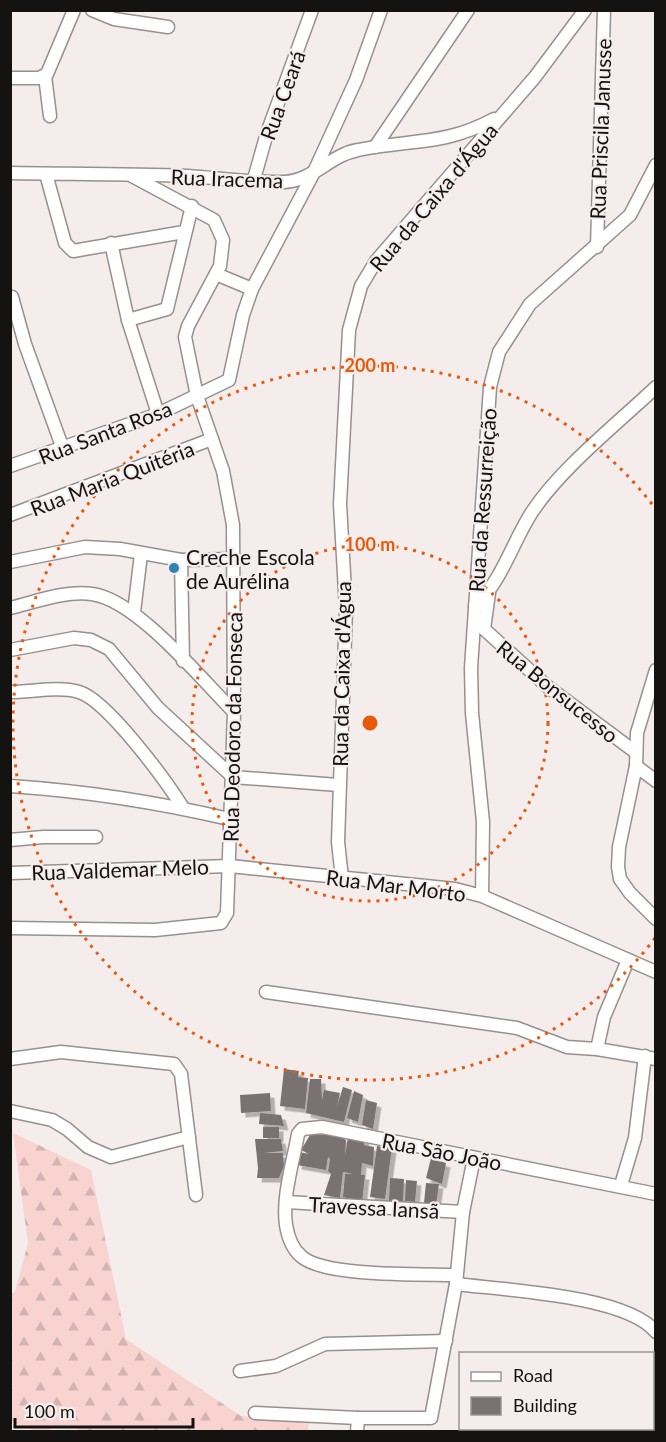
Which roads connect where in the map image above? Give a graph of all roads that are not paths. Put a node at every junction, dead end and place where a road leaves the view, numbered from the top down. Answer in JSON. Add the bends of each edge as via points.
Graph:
{"nodes":[{"id":1,"x":74,"y":10,"type":"edge"},
{"id":2,"x":92,"y":10,"type":"edge"},
{"id":3,"x":312,"y":10,"type":"edge"},
{"id":4,"x":381,"y":10,"type":"edge"},
{"id":5,"x":468,"y":10,"type":"edge"},
{"id":6,"x":585,"y":10,"type":"edge"},
{"id":7,"x":604,"y":10,"type":"edge"},
{"id":8,"x":168,"y":27,"type":"dead end"},
{"id":9,"x":45,"y":76,"type":"junction"},
{"id":10,"x":10,"y":78,"type":"edge"},
{"id":11,"x":502,"y":114,"type":"junction"},
{"id":12,"x":51,"y":116,"type":"dead end"},
{"id":13,"x":375,"y":147,"type":"junction"},
{"id":14,"x":656,"y":165,"type":"edge"},
{"id":15,"x":10,"y":173,"type":"edge"},
{"id":16,"x":46,"y":174,"type":"junction"},
{"id":17,"x":313,"y":174,"type":"junction"},
{"id":18,"x":132,"y":176,"type":"junction"},
{"id":19,"x":254,"y":179,"type":"junction"},
{"id":20,"x":192,"y":206,"type":"junction"},
{"id":21,"x":184,"y":232,"type":"junction"},
{"id":22,"x":111,"y":243,"type":"junction"},
{"id":23,"x":597,"y":247,"type":"junction"},
{"id":24,"x":216,"y":274,"type":"junction"},
{"id":25,"x":252,"y":289,"type":"junction"},
{"id":26,"x":12,"y":297,"type":"edge"},
{"id":27,"x":128,"y":320,"type":"junction"},
{"id":28,"x":656,"y":387,"type":"edge"},
{"id":29,"x":197,"y":396,"type":"junction"},
{"id":30,"x":158,"y":414,"type":"junction"},
{"id":31,"x":212,"y":439,"type":"junction"},
{"id":32,"x":63,"y":449,"type":"junction"},
{"id":33,"x":10,"y":466,"type":"edge"},
{"id":34,"x":10,"y":516,"type":"edge"},
{"id":35,"x":141,"y":554,"type":"junction"},
{"id":36,"x":235,"y":559,"type":"junction"},
{"id":37,"x":181,"y":560,"type":"junction"},
{"id":38,"x":10,"y":562,"type":"edge"},
{"id":39,"x":489,"y":593,"type":"junction"},
{"id":40,"x":474,"y":606,"type":"junction"},
{"id":41,"x":10,"y":608,"type":"edge"},
{"id":42,"x":134,"y":612,"type":"junction"},
{"id":43,"x":10,"y":650,"type":"edge"},
{"id":44,"x":183,"y":661,"type":"junction"},
{"id":45,"x":656,"y":670,"type":"edge"},
{"id":46,"x":10,"y":692,"type":"edge"},
{"id":47,"x":234,"y":712,"type":"junction"},
{"id":48,"x":634,"y":751,"type":"junction"},
{"id":49,"x":636,"y":766,"type":"junction"},
{"id":50,"x":233,"y":777,"type":"junction"},
{"id":51,"x":656,"y":780,"type":"edge"},
{"id":52,"x":338,"y":785,"type":"junction"},
{"id":53,"x":10,"y":786,"type":"edge"},
{"id":54,"x":183,"y":808,"type":"junction"},
{"id":55,"x":229,"y":819,"type":"junction"},
{"id":56,"x":96,"y":837,"type":"dead end"},
{"id":57,"x":10,"y":840,"type":"edge"},
{"id":58,"x":230,"y":866,"type":"junction"},
{"id":59,"x":10,"y":873,"type":"edge"},
{"id":60,"x":342,"y":878,"type":"junction"},
{"id":61,"x":482,"y":896,"type":"junction"},
{"id":62,"x":656,"y":919,"type":"edge"},
{"id":63,"x":10,"y":928,"type":"edge"},
{"id":64,"x":628,"y":960,"type":"junction"},
{"id":65,"x":656,"y":972,"type":"edge"},
{"id":66,"x":266,"y":992,"type":"dead end"},
{"id":67,"x":597,"y":1049,"type":"junction"},
{"id":68,"x":650,"y":1057,"type":"edge"},
{"id":69,"x":10,"y":1059,"type":"edge"},
{"id":70,"x":10,"y":1112,"type":"edge"},
{"id":71,"x":189,"y":1137,"type":"junction"},
{"id":72,"x":474,"y":1158,"type":"junction"},
{"id":73,"x":621,"y":1185,"type":"junction"},
{"id":74,"x":656,"y":1194,"type":"edge"},
{"id":75,"x":196,"y":1195,"type":"dead end"},
{"id":76,"x":286,"y":1202,"type":"junction"},
{"id":77,"x":463,"y":1212,"type":"junction"},
{"id":78,"x":456,"y":1280,"type":"junction"},
{"id":79,"x":656,"y":1332,"type":"edge"},
{"id":80,"x":446,"y":1341,"type":"junction"},
{"id":81,"x":240,"y":1371,"type":"dead end"},
{"id":82,"x":255,"y":1413,"type":"dead end"},
{"id":83,"x":358,"y":1418,"type":"junction"},
{"id":84,"x":357,"y":1431,"type":"edge"}],
"edges":[{"from":1,"to":9,"type":"street"},
{"from":2,"to":8,"type":"street","via":[[114,19]]},
{"from":3,"to":19,"type":"street","name":"Rua Ceará"},
{"from":4,"to":17,"type":"street","name":"Rua Santa Rosa","via":[[356,80]]},
{"from":5,"to":13,"type":"street"},
{"from":6,"to":11,"type":"street","name":"Rua da Caixa d'Água","via":[[535,78]]},
{"from":7,"to":23,"type":"street","name":"Rua Priscila Janusse"},
{"from":9,"to":10,"type":"street"},
{"from":9,"to":12,"type":"street"},
{"from":11,"to":13,"type":"street","name":"Rua Iracema","via":[[458,136]]},
{"from":11,"to":52,"type":"street","name":"Rua da Caixa d'Água","via":[[376,261],[354,304],[349,330],[340,504],[346,609]]},
{"from":13,"to":17,"type":"street","name":"Rua Iracema","via":[[333,158]]},
{"from":14,"to":23,"type":"street","name":"Rua da Ressurreição","via":[[630,215]]},
{"from":15,"to":16,"type":"street","name":"Rua Iracema"},
{"from":16,"to":18,"type":"street","name":"Rua Iracema"},
{"from":16,"to":22,"type":"street","via":[[69,248],[78,251]]},
{"from":17,"to":19,"type":"street","name":"Rua Iracema","via":[[284,182]]},
{"from":17,"to":25,"type":"street","name":"Rua Santa Rosa"},
{"from":18,"to":19,"type":"street","name":"Rua Iracema"},
{"from":18,"to":20,"type":"street","name":"Rua Deodoro da Fonseca"},
{"from":20,"to":21,"type":"street"},
{"from":20,"to":24,"type":"street","name":"Rua Deodoro da Fonseca","via":[[214,220],[220,231],[223,254]]},
{"from":21,"to":22,"type":"street"},
{"from":21,"to":27,"type":"street","via":[[167,309]]},
{"from":22,"to":27,"type":"street"},
{"from":23,"to":40,"type":"street","name":"Rua da Ressurreição","via":[[530,304],[499,352],[490,387]]},
{"from":24,"to":25,"type":"street"},
{"from":24,"to":29,"type":"street","name":"Rua Deodoro da Fonseca","via":[[185,337]]},
{"from":25,"to":29,"type":"street","name":"Rua Santa Rosa","via":[[229,380]]},
{"from":26,"to":32,"type":"street","via":[[28,355]]},
{"from":27,"to":30,"type":"street"},
{"from":28,"to":39,"type":"street","via":[[581,458],[533,511]]},
{"from":29,"to":30,"type":"street","name":"Rua Santa Rosa"},
{"from":29,"to":31,"type":"street","name":"Rua Deodoro da Fonseca"},
{"from":30,"to":32,"type":"street","name":"Rua Santa Rosa"},
{"from":31,"to":34,"type":"street","name":"Rua Maria Quitéria"},
{"from":31,"to":36,"type":"street","name":"Rua Deodoro da Fonseca","via":[[229,497]]},
{"from":32,"to":33,"type":"street","name":"Rua Santa Rosa"},
{"from":35,"to":37,"type":"street"},
{"from":35,"to":38,"type":"street","via":[[85,547]]},
{"from":35,"to":42,"type":"street"},
{"from":36,"to":37,"type":"street"},
{"from":36,"to":47,"type":"street","name":"Rua Deodoro da Fonseca"},
{"from":37,"to":44,"type":"street"},
{"from":39,"to":40,"type":"street"},
{"from":39,"to":48,"type":"street","name":"Rua Bonsucesso","via":[[484,629],[548,687]]},
{"from":40,"to":61,"type":"street","name":"Rua da Ressurreição","via":[[472,713],[482,804]]},
{"from":41,"to":42,"type":"street","via":[[80,593],[104,597]]},
{"from":42,"to":44,"type":"street"},
{"from":43,"to":50,"type":"street","via":[[74,638],[91,640],[109,650],[158,708]]},
{"from":44,"to":47,"type":"street"},
{"from":45,"to":48,"type":"street"},
{"from":46,"to":54,"type":"street","via":[[69,690],[92,699],[134,742]]},
{"from":47,"to":50,"type":"street","name":"Rua Deodoro da Fonseca"},
{"from":48,"to":49,"type":"street"},
{"from":49,"to":51,"type":"street"},
{"from":49,"to":62,"type":"street","via":[[618,867],[620,879],[630,893]]},
{"from":50,"to":52,"type":"street"},
{"from":50,"to":55,"type":"street","name":"Rua Deodoro da Fonseca"},
{"from":52,"to":60,"type":"street","name":"Rua da Caixa d'Água"},
{"from":53,"to":54,"type":"street","via":[[78,791]]},
{"from":54,"to":55,"type":"street"},
{"from":55,"to":58,"type":"street","name":"Rua Deodoro da Fonseca"},
{"from":56,"to":57,"type":"street"},
{"from":58,"to":59,"type":"street","name":"Rua Valdemar Melo"},
{"from":58,"to":60,"type":"street","name":"Rua Mar Morto"},
{"from":58,"to":63,"type":"street","name":"Rua Deodoro da Fonseca","via":[[227,913],[221,922],[155,930]]},
{"from":60,"to":61,"type":"street","name":"Rua Mar Morto","via":[[455,889]]},
{"from":61,"to":64,"type":"street","name":"Rua Mar Morto"},
{"from":64,"to":65,"type":"street","name":"Rua Mar Morto"},
{"from":64,"to":67,"type":"street","via":[[604,1017]]},
{"from":66,"to":67,"type":"street","via":[[517,1029],[567,1047]]},
{"from":67,"to":68,"type":"street"},
{"from":68,"to":73,"type":"street","via":[[635,1138]]},
{"from":69,"to":71,"type":"street","via":[[61,1052],[174,1064],[181,1074]]},
{"from":70,"to":71,"type":"street","via":[[52,1120],[102,1155],[118,1156]]},
{"from":71,"to":75,"type":"street"},
{"from":72,"to":73,"type":"street","name":"Rua São João"},
{"from":72,"to":76,"type":"street","name":"Rua São João","via":[[308,1127],[298,1134]]},
{"from":72,"to":77,"type":"street"},
{"from":73,"to":74,"type":"street","name":"Rua São João"},
{"from":76,"to":77,"type":"street","name":"Travessa Iansã"},
{"from":76,"to":78,"type":"street","name":"Rua São João","via":[[286,1225],[293,1247],[309,1262],[331,1269]]},
{"from":77,"to":78,"type":"street"},
{"from":78,"to":79,"type":"street","name":"Rua São João","via":[[618,1309]]},
{"from":78,"to":80,"type":"street"},
{"from":80,"to":81,"type":"street","via":[[326,1344],[276,1366]]},
{"from":80,"to":83,"type":"street","via":[[431,1418]]},
{"from":82,"to":83,"type":"street"},
{"from":83,"to":84,"type":"street"}]}
